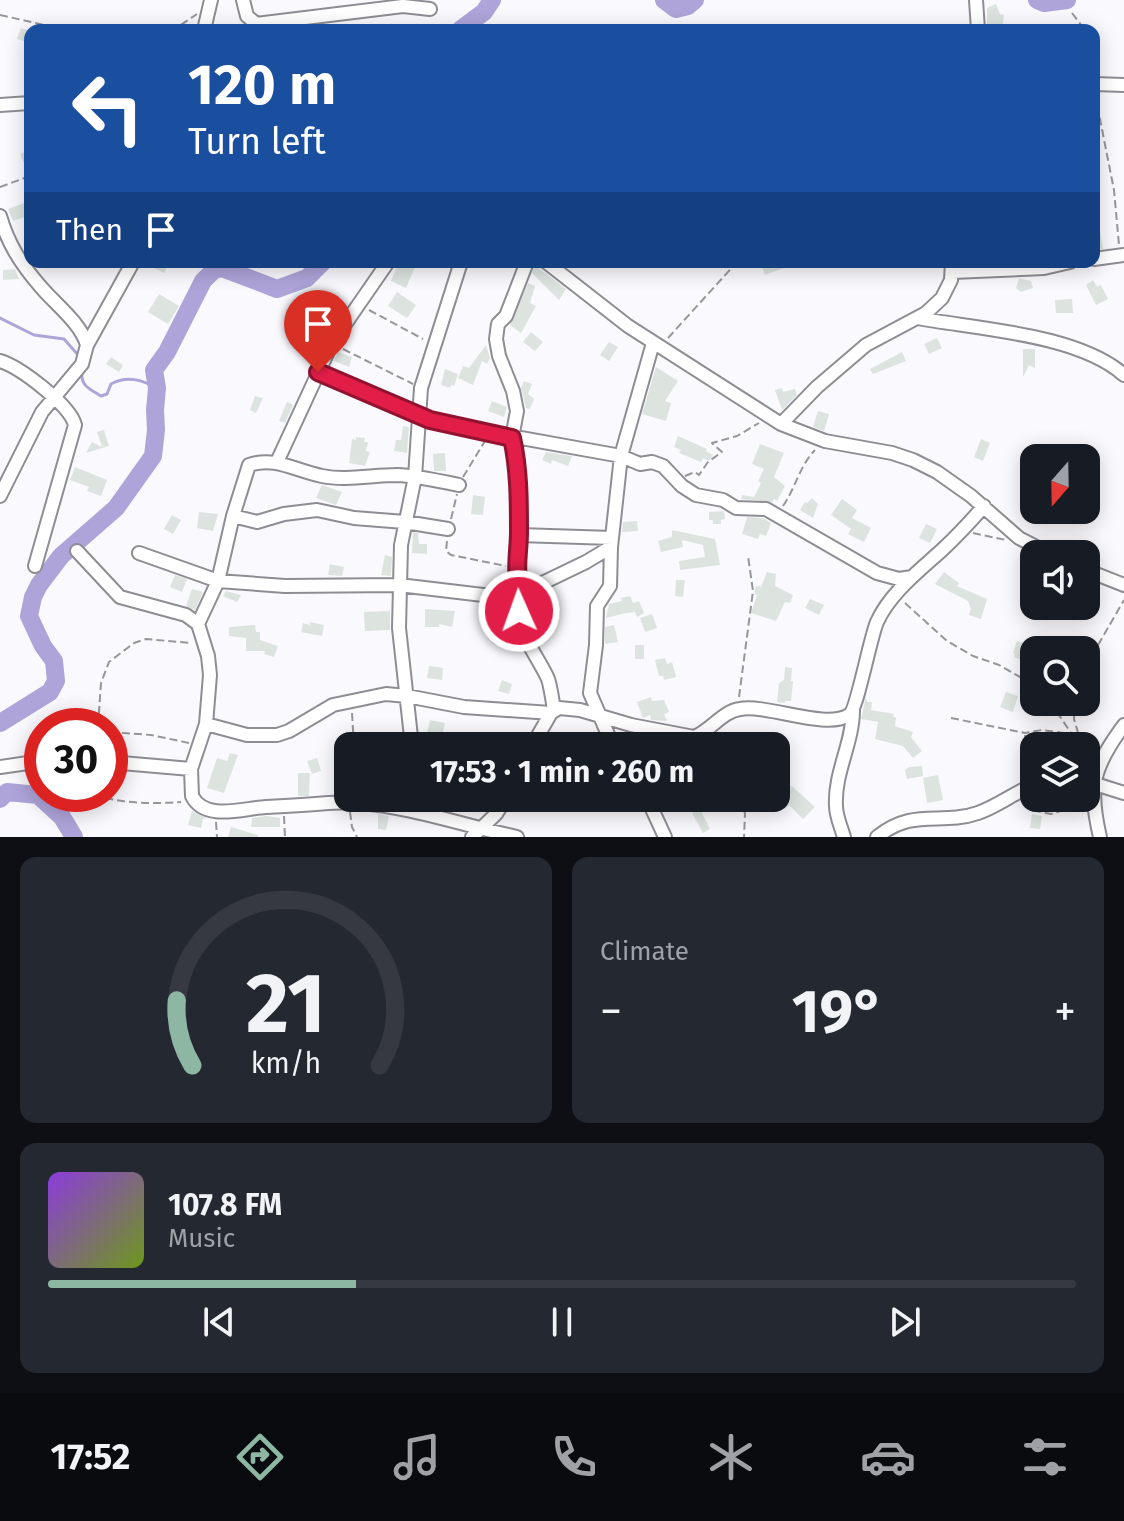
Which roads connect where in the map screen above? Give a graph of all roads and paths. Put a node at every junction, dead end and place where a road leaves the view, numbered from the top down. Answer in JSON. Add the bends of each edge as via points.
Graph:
{"nodes":[{"id":1,"x":243,"y":0,"type":"edge"},
{"id":2,"x":976,"y":0,"type":"edge"},
{"id":3,"x":210,"y":2,"type":"edge"},
{"id":4,"x":403,"y":3,"type":"edge"},
{"id":5,"x":430,"y":9,"type":"dead end"},
{"id":6,"x":1072,"y":13,"type":"dead end"},
{"id":7,"x":0,"y":15,"type":"edge"},
{"id":8,"x":40,"y":24,"type":"edge"},
{"id":9,"x":183,"y":24,"type":"edge"},
{"id":10,"x":205,"y":24,"type":"edge"},
{"id":11,"x":256,"y":24,"type":"edge"},
{"id":12,"x":278,"y":24,"type":"edge"},
{"id":13,"x":978,"y":24,"type":"edge"},
{"id":14,"x":1080,"y":24,"type":"edge"},
{"id":15,"x":1124,"y":85,"type":"edge"},
{"id":16,"x":1100,"y":86,"type":"edge"},
{"id":17,"x":24,"y":103,"type":"edge"},
{"id":18,"x":0,"y":105,"type":"edge"},
{"id":19,"x":1100,"y":117,"type":"edge"},
{"id":20,"x":24,"y":178,"type":"edge"},
{"id":21,"x":0,"y":187,"type":"edge"},
{"id":22,"x":0,"y":216,"type":"edge"},
{"id":23,"x":1122,"y":255,"type":"edge"},
{"id":24,"x":1100,"y":258,"type":"edge"},
{"id":25,"x":24,"y":266,"type":"edge"},
{"id":26,"x":26,"y":268,"type":"edge"},
{"id":27,"x":130,"y":268,"type":"edge"},
{"id":28,"x":384,"y":268,"type":"edge"},
{"id":29,"x":459,"y":268,"type":"edge"},
{"id":30,"x":525,"y":268,"type":"edge"},
{"id":31,"x":553,"y":268,"type":"edge"},
{"id":32,"x":731,"y":268,"type":"edge"},
{"id":33,"x":952,"y":268,"type":"edge"},
{"id":34,"x":357,"y":304,"type":"junction"},
{"id":35,"x":917,"y":318,"type":"junction"},
{"id":36,"x":332,"y":343,"type":"junction"},
{"id":37,"x":434,"y":344,"type":"junction"},
{"id":38,"x":87,"y":345,"type":"junction"},
{"id":39,"x":657,"y":345,"type":"junction"},
{"id":40,"x":0,"y":361,"type":"edge"},
{"id":41,"x":1122,"y":370,"type":"edge"},
{"id":42,"x":318,"y":372,"type":"junction"},
{"id":43,"x":421,"y":388,"type":"junction"},
{"id":44,"x":52,"y":398,"type":"junction"},
{"id":45,"x":420,"y":417,"type":"junction"},
{"id":46,"x":781,"y":424,"type":"junction"},
{"id":47,"x":490,"y":433,"type":"junction"},
{"id":48,"x":512,"y":438,"type":"junction"},
{"id":49,"x":825,"y":441,"type":"junction"},
{"id":50,"x":621,"y":456,"type":"junction"},
{"id":51,"x":277,"y":462,"type":"junction"},
{"id":52,"x":415,"y":477,"type":"junction"},
{"id":53,"x":677,"y":480,"type":"junction"},
{"id":54,"x":459,"y":485,"type":"junction"},
{"id":55,"x":0,"y":496,"type":"edge"},
{"id":56,"x":984,"y":506,"type":"junction"},
{"id":57,"x":777,"y":515,"type":"junction"},
{"id":58,"x":233,"y":516,"type":"junction"},
{"id":59,"x":405,"y":522,"type":"junction"},
{"id":60,"x":448,"y":529,"type":"junction"},
{"id":61,"x":961,"y":533,"type":"junction"},
{"id":62,"x":519,"y":535,"type":"junction"},
{"id":63,"x":1019,"y":538,"type":"junction"},
{"id":64,"x":1023,"y":540,"type":"edge"},
{"id":65,"x":612,"y":542,"type":"junction"},
{"id":66,"x":77,"y":551,"type":"dead end"},
{"id":67,"x":139,"y":553,"type":"dead end"},
{"id":68,"x":748,"y":556,"type":"dead end"},
{"id":69,"x":35,"y":566,"type":"dead end"},
{"id":70,"x":518,"y":567,"type":"junction"},
{"id":71,"x":1100,"y":576,"type":"edge"},
{"id":72,"x":912,"y":577,"type":"junction"},
{"id":73,"x":218,"y":581,"type":"junction"},
{"id":74,"x":399,"y":585,"type":"junction"},
{"id":75,"x":1124,"y":585,"type":"edge"},
{"id":76,"x":897,"y":596,"type":"junction"},
{"id":77,"x":521,"y":599,"type":"junction"},
{"id":78,"x":1124,"y":600,"type":"edge"},
{"id":79,"x":198,"y":624,"type":"junction"},
{"id":80,"x":203,"y":642,"type":"junction"},
{"id":81,"x":1100,"y":642,"type":"edge"},
{"id":82,"x":1020,"y":677,"type":"edge"},
{"id":83,"x":407,"y":696,"type":"junction"},
{"id":84,"x":353,"y":700,"type":"junction"},
{"id":85,"x":99,"y":708,"type":"edge"},
{"id":86,"x":745,"y":708,"type":"junction"},
{"id":87,"x":853,"y":710,"type":"junction"},
{"id":88,"x":552,"y":711,"type":"junction"},
{"id":89,"x":600,"y":715,"type":"junction"},
{"id":90,"x":951,"y":718,"type":"dead end"},
{"id":91,"x":206,"y":724,"type":"junction"},
{"id":92,"x":1124,"y":725,"type":"edge"},
{"id":93,"x":354,"y":732,"type":"edge"},
{"id":94,"x":411,"y":732,"type":"edge"},
{"id":95,"x":540,"y":732,"type":"edge"},
{"id":96,"x":607,"y":732,"type":"edge"},
{"id":97,"x":1020,"y":732,"type":"edge"},
{"id":98,"x":1031,"y":732,"type":"edge"},
{"id":99,"x":1056,"y":732,"type":"edge"},
{"id":100,"x":128,"y":733,"type":"edge"},
{"id":101,"x":198,"y":746,"type":"junction"},
{"id":102,"x":24,"y":764,"type":"edge"},
{"id":103,"x":128,"y":764,"type":"edge"},
{"id":104,"x":1100,"y":766,"type":"edge"},
{"id":105,"x":0,"y":767,"type":"edge"},
{"id":106,"x":191,"y":769,"type":"junction"},
{"id":107,"x":1100,"y":788,"type":"edge"},
{"id":108,"x":1020,"y":792,"type":"edge"},
{"id":109,"x":1124,"y":793,"type":"edge"},
{"id":110,"x":128,"y":800,"type":"edge"},
{"id":111,"x":194,"y":802,"type":"junction"},
{"id":112,"x":334,"y":804,"type":"edge"},
{"id":113,"x":282,"y":807,"type":"junction"},
{"id":114,"x":213,"y":810,"type":"junction"},
{"id":115,"x":350,"y":812,"type":"edge"},
{"id":116,"x":416,"y":812,"type":"edge"},
{"id":117,"x":497,"y":812,"type":"edge"},
{"id":118,"x":653,"y":812,"type":"edge"},
{"id":119,"x":745,"y":812,"type":"edge"},
{"id":120,"x":1096,"y":812,"type":"edge"},
{"id":121,"x":423,"y":813,"type":"joint"},
{"id":122,"x":476,"y":833,"type":"edge"},
{"id":123,"x":217,"y":837,"type":"edge"},
{"id":124,"x":285,"y":837,"type":"edge"},
{"id":125,"x":357,"y":837,"type":"edge"},
{"id":126,"x":517,"y":837,"type":"edge"},
{"id":127,"x":665,"y":837,"type":"edge"},
{"id":128,"x":744,"y":837,"type":"edge"},
{"id":129,"x":844,"y":837,"type":"edge"},
{"id":130,"x":877,"y":837,"type":"edge"},
{"id":131,"x":1100,"y":837,"type":"edge"}],
"edges":[{"from":1,"to":11,"type":"street","via":[[247,16]]},
{"from":2,"to":13,"type":"street"},
{"from":3,"to":9,"type":"path"},
{"from":3,"to":10,"type":"street"},
{"from":4,"to":5,"type":"street"},
{"from":4,"to":12,"type":"street"},
{"from":6,"to":14,"type":"path"},
{"from":7,"to":8,"type":"path"},
{"from":15,"to":16,"type":"street"},
{"from":17,"to":18,"type":"street"},
{"from":19,"to":23,"type":"path"},
{"from":20,"to":21,"type":"path"},
{"from":22,"to":25,"type":"street"},
{"from":23,"to":24,"type":"street"},
{"from":26,"to":38,"type":"street"},
{"from":27,"to":38,"type":"street"},
{"from":28,"to":34,"type":"street"},
{"from":29,"to":37,"type":"street"},
{"from":30,"to":48,"type":"street","via":[[496,339],[517,411]]},
{"from":31,"to":39,"type":"street"},
{"from":32,"to":39,"type":"path"},
{"from":33,"to":35,"type":"street","via":[[942,298]]},
{"from":34,"to":36,"type":"street"},
{"from":34,"to":37,"type":"path"},
{"from":35,"to":41,"type":"street","via":[[1057,342]]},
{"from":35,"to":46,"type":"street","via":[[866,345]]},
{"from":36,"to":42,"type":"street"},
{"from":36,"to":43,"type":"path"},
{"from":37,"to":43,"type":"street"},
{"from":38,"to":44,"type":"street","via":[[82,364]]},
{"from":39,"to":46,"type":"street"},
{"from":39,"to":50,"type":"street"},
{"from":40,"to":44,"type":"street","via":[[23,371]]},
{"from":42,"to":45,"type":"street"},
{"from":42,"to":51,"type":"street"},
{"from":43,"to":45,"type":"street"},
{"from":44,"to":55,"type":"street"},
{"from":44,"to":69,"type":"street","via":[[75,425]]},
{"from":45,"to":47,"type":"street"},
{"from":45,"to":52,"type":"street"},
{"from":46,"to":49,"type":"street"},
{"from":46,"to":53,"type":"path","via":[[760,423],[712,443],[722,452],[699,475]]},
{"from":47,"to":48,"type":"street"},
{"from":47,"to":54,"type":"path"},
{"from":48,"to":50,"type":"street"},
{"from":48,"to":62,"type":"street"},
{"from":49,"to":56,"type":"street","via":[[913,460]]},
{"from":49,"to":57,"type":"path","via":[[801,466]]},
{"from":50,"to":53,"type":"street","via":[[663,466]]},
{"from":50,"to":65,"type":"street"},
{"from":51,"to":52,"type":"street","via":[[335,478]]},
{"from":51,"to":58,"type":"street","via":[[249,465]]},
{"from":52,"to":54,"type":"street"},
{"from":52,"to":59,"type":"street"},
{"from":53,"to":57,"type":"street","via":[[696,495]]},
{"from":54,"to":60,"type":"path"},
{"from":56,"to":61,"type":"street"},
{"from":56,"to":63,"type":"street"},
{"from":57,"to":72,"type":"street","via":[[877,573]]},
{"from":58,"to":59,"type":"street","via":[[257,522],[317,510]]},
{"from":58,"to":73,"type":"street"},
{"from":59,"to":60,"type":"street"},
{"from":59,"to":74,"type":"street"},
{"from":60,"to":70,"type":"path","via":[[447,554]]},
{"from":61,"to":63,"type":"path","via":[[995,540]]},
{"from":61,"to":72,"type":"street"},
{"from":62,"to":65,"type":"street"},
{"from":62,"to":70,"type":"street"},
{"from":63,"to":64,"type":"street"},
{"from":65,"to":77,"type":"street"},
{"from":65,"to":89,"type":"street","via":[[610,586],[597,606],[590,685]]},
{"from":66,"to":79,"type":"street","via":[[120,597],[186,615]]},
{"from":67,"to":73,"type":"street"},
{"from":68,"to":86,"type":"path","via":[[753,591],[739,697]]},
{"from":70,"to":77,"type":"street"},
{"from":71,"to":75,"type":"street"},
{"from":72,"to":76,"type":"street"},
{"from":73,"to":74,"type":"street"},
{"from":73,"to":79,"type":"street"},
{"from":74,"to":77,"type":"street"},
{"from":74,"to":83,"type":"street"},
{"from":76,"to":82,"type":"path","via":[[947,641]]},
{"from":76,"to":87,"type":"street","via":[[877,622]]},
{"from":77,"to":88,"type":"street","via":[[520,623],[547,677]]},
{"from":78,"to":81,"type":"path"},
{"from":79,"to":80,"type":"street"},
{"from":80,"to":85,"type":"path","via":[[134,643],[109,662]]},
{"from":80,"to":91,"type":"street","via":[[210,675]]},
{"from":83,"to":84,"type":"street"},
{"from":83,"to":88,"type":"street","via":[[464,707]]},
{"from":83,"to":94,"type":"street"},
{"from":84,"to":91,"type":"street","via":[[277,735],[247,735]]},
{"from":84,"to":93,"type":"path"},
{"from":86,"to":87,"type":"street","via":[[836,719]]},
{"from":86,"to":89,"type":"street","via":[[694,737]]},
{"from":87,"to":129,"type":"street","via":[[836,795]]},
{"from":88,"to":89,"type":"street"},
{"from":88,"to":95,"type":"street"},
{"from":89,"to":96,"type":"street"},
{"from":90,"to":97,"type":"path"},
{"from":91,"to":101,"type":"street"},
{"from":92,"to":104,"type":"street"},
{"from":98,"to":99,"type":"path"},
{"from":100,"to":101,"type":"path"},
{"from":101,"to":106,"type":"street"},
{"from":102,"to":105,"type":"street"},
{"from":103,"to":106,"type":"street"},
{"from":106,"to":111,"type":"street"},
{"from":107,"to":109,"type":"street"},
{"from":108,"to":130,"type":"street","via":[[965,816],[903,821]]},
{"from":110,"to":111,"type":"path"},
{"from":111,"to":114,"type":"street"},
{"from":112,"to":113,"type":"street"},
{"from":113,"to":114,"type":"street"},
{"from":113,"to":124,"type":"path"},
{"from":114,"to":123,"type":"path"},
{"from":115,"to":125,"type":"path"},
{"from":116,"to":121,"type":"street"},
{"from":117,"to":122,"type":"street"},
{"from":118,"to":127,"type":"street"},
{"from":119,"to":128,"type":"path"},
{"from":120,"to":131,"type":"street"},
{"from":121,"to":122,"type":"street"},
{"from":122,"to":126,"type":"street"}]}
